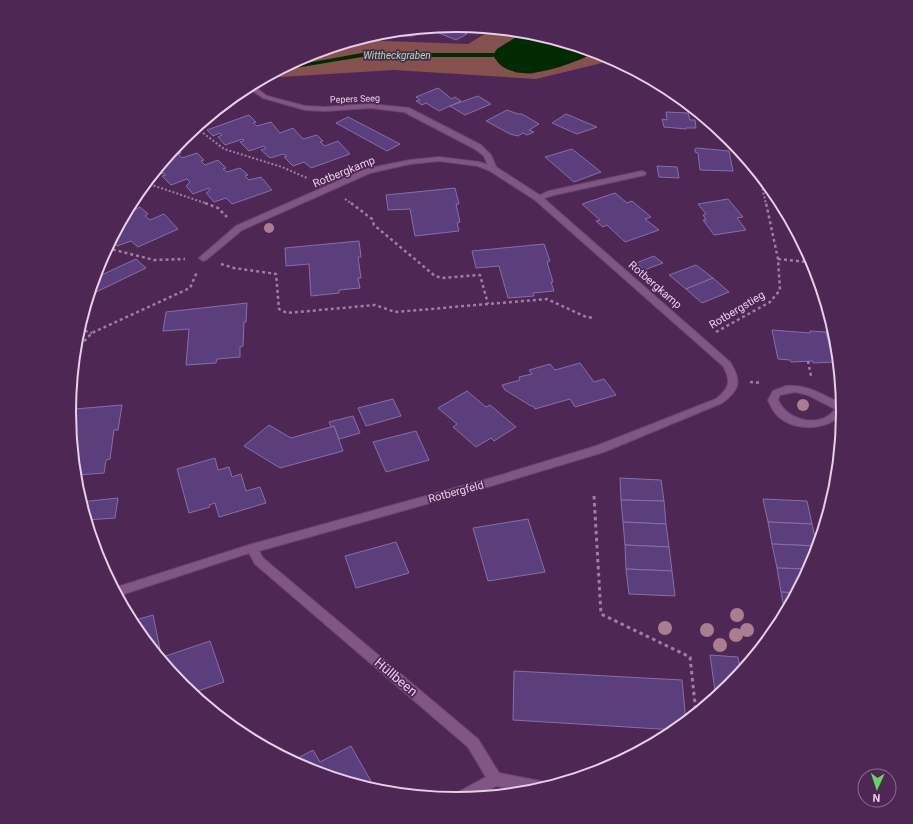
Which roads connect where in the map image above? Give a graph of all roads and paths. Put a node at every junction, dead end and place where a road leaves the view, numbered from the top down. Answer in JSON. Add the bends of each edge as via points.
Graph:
{"nodes":[{"id":1,"x":255,"y":90,"type":"edge"},
{"id":2,"x":203,"y":133,"type":"dead end"},
{"id":3,"x":493,"y":169,"type":"junction"},
{"id":4,"x":642,"y":173,"type":"dead end"},
{"id":5,"x":152,"y":185,"type":"edge"},
{"id":6,"x":762,"y":187,"type":"edge"},
{"id":7,"x":330,"y":188,"type":"junction"},
{"id":8,"x":538,"y":198,"type":"junction"},
{"id":9,"x":239,"y":228,"type":"junction"},
{"id":10,"x":113,"y":250,"type":"edge"},
{"id":11,"x":203,"y":258,"type":"junction"},
{"id":12,"x":778,"y":259,"type":"junction"},
{"id":13,"x":806,"y":262,"type":"edge"},
{"id":14,"x":488,"y":304,"type":"junction"},
{"id":15,"x":594,"y":318,"type":"dead end"},
{"id":16,"x":85,"y":331,"type":"edge"},
{"id":17,"x":92,"y":333,"type":"junction"},
{"id":18,"x":702,"y":341,"type":"junction"},
{"id":19,"x":83,"y":342,"type":"edge"},
{"id":20,"x":734,"y":381,"type":"junction"},
{"id":21,"x":782,"y":390,"type":"junction"},
{"id":22,"x":836,"y":404,"type":"edge"},
{"id":23,"x":836,"y":414,"type":"edge"},
{"id":24,"x":594,"y":496,"type":"dead end"},
{"id":25,"x":252,"y":548,"type":"junction"},
{"id":26,"x":121,"y":590,"type":"edge"},
{"id":27,"x":695,"y":707,"type":"edge"},
{"id":28,"x":495,"y":779,"type":"junction"},
{"id":29,"x":530,"y":785,"type":"edge"},
{"id":30,"x":473,"y":791,"type":"edge"}],
"edges":[{"from":1,"to":3,"type":"street","name":"Pepers Seeg","via":[[265,97],[305,108],[370,106],[406,110],[478,147],[487,155]]},
{"from":2,"to":7,"type":"path","via":[[224,149],[282,167]]},
{"from":3,"to":7,"type":"street","name":"Rotbergkamp","via":[[479,164],[439,159],[410,162],[368,171]]},
{"from":3,"to":8,"type":"street","name":"Rotbergkamp"},
{"from":4,"to":8,"type":"street"},
{"from":5,"to":9,"type":"path","via":[[218,208]]},
{"from":6,"to":12,"type":"path","name":"Rotbergstieg"},
{"from":7,"to":9,"type":"street","name":"Rotbergkamp"},
{"from":7,"to":14,"type":"path","via":[[372,219],[374,225],[435,276],[442,278],[480,275]]},
{"from":8,"to":18,"type":"street","name":"Rotbergkamp"},
{"from":9,"to":11,"type":"street","name":"Rotbergkamp"},
{"from":10,"to":11,"type":"path","via":[[154,260]]},
{"from":11,"to":14,"type":"path","via":[[234,268],[276,274],[279,309],[287,313],[375,305],[395,312]]},
{"from":11,"to":17,"type":"path","via":[[190,288]]},
{"from":12,"to":13,"type":"path"},
{"from":12,"to":18,"type":"path","name":"Rotbergstieg","via":[[780,290],[770,302]]},
{"from":14,"to":15,"type":"path","via":[[547,299],[586,317]]},
{"from":16,"to":17,"type":"path"},
{"from":17,"to":19,"type":"path"},
{"from":18,"to":20,"type":"street","name":"Rotbergkamp","via":[[727,364]]},
{"from":20,"to":21,"type":"path","via":[[768,383]]},
{"from":20,"to":25,"type":"street","name":"Rotbergfeld","via":[[729,393],[719,401],[600,449]]},
{"from":21,"to":22,"type":"street","via":[[809,391]]},
{"from":21,"to":23,"type":"street","via":[[774,396],[774,405],[780,415],[792,421],[820,422]]},
{"from":24,"to":27,"type":"path","via":[[601,614],[690,657]]},
{"from":25,"to":26,"type":"street","name":"Rotbergfeld"},
{"from":25,"to":28,"type":"street","name":"Hüllbeen","via":[[259,561],[473,743]]},
{"from":28,"to":29,"type":"street"},
{"from":28,"to":30,"type":"street"}]}
